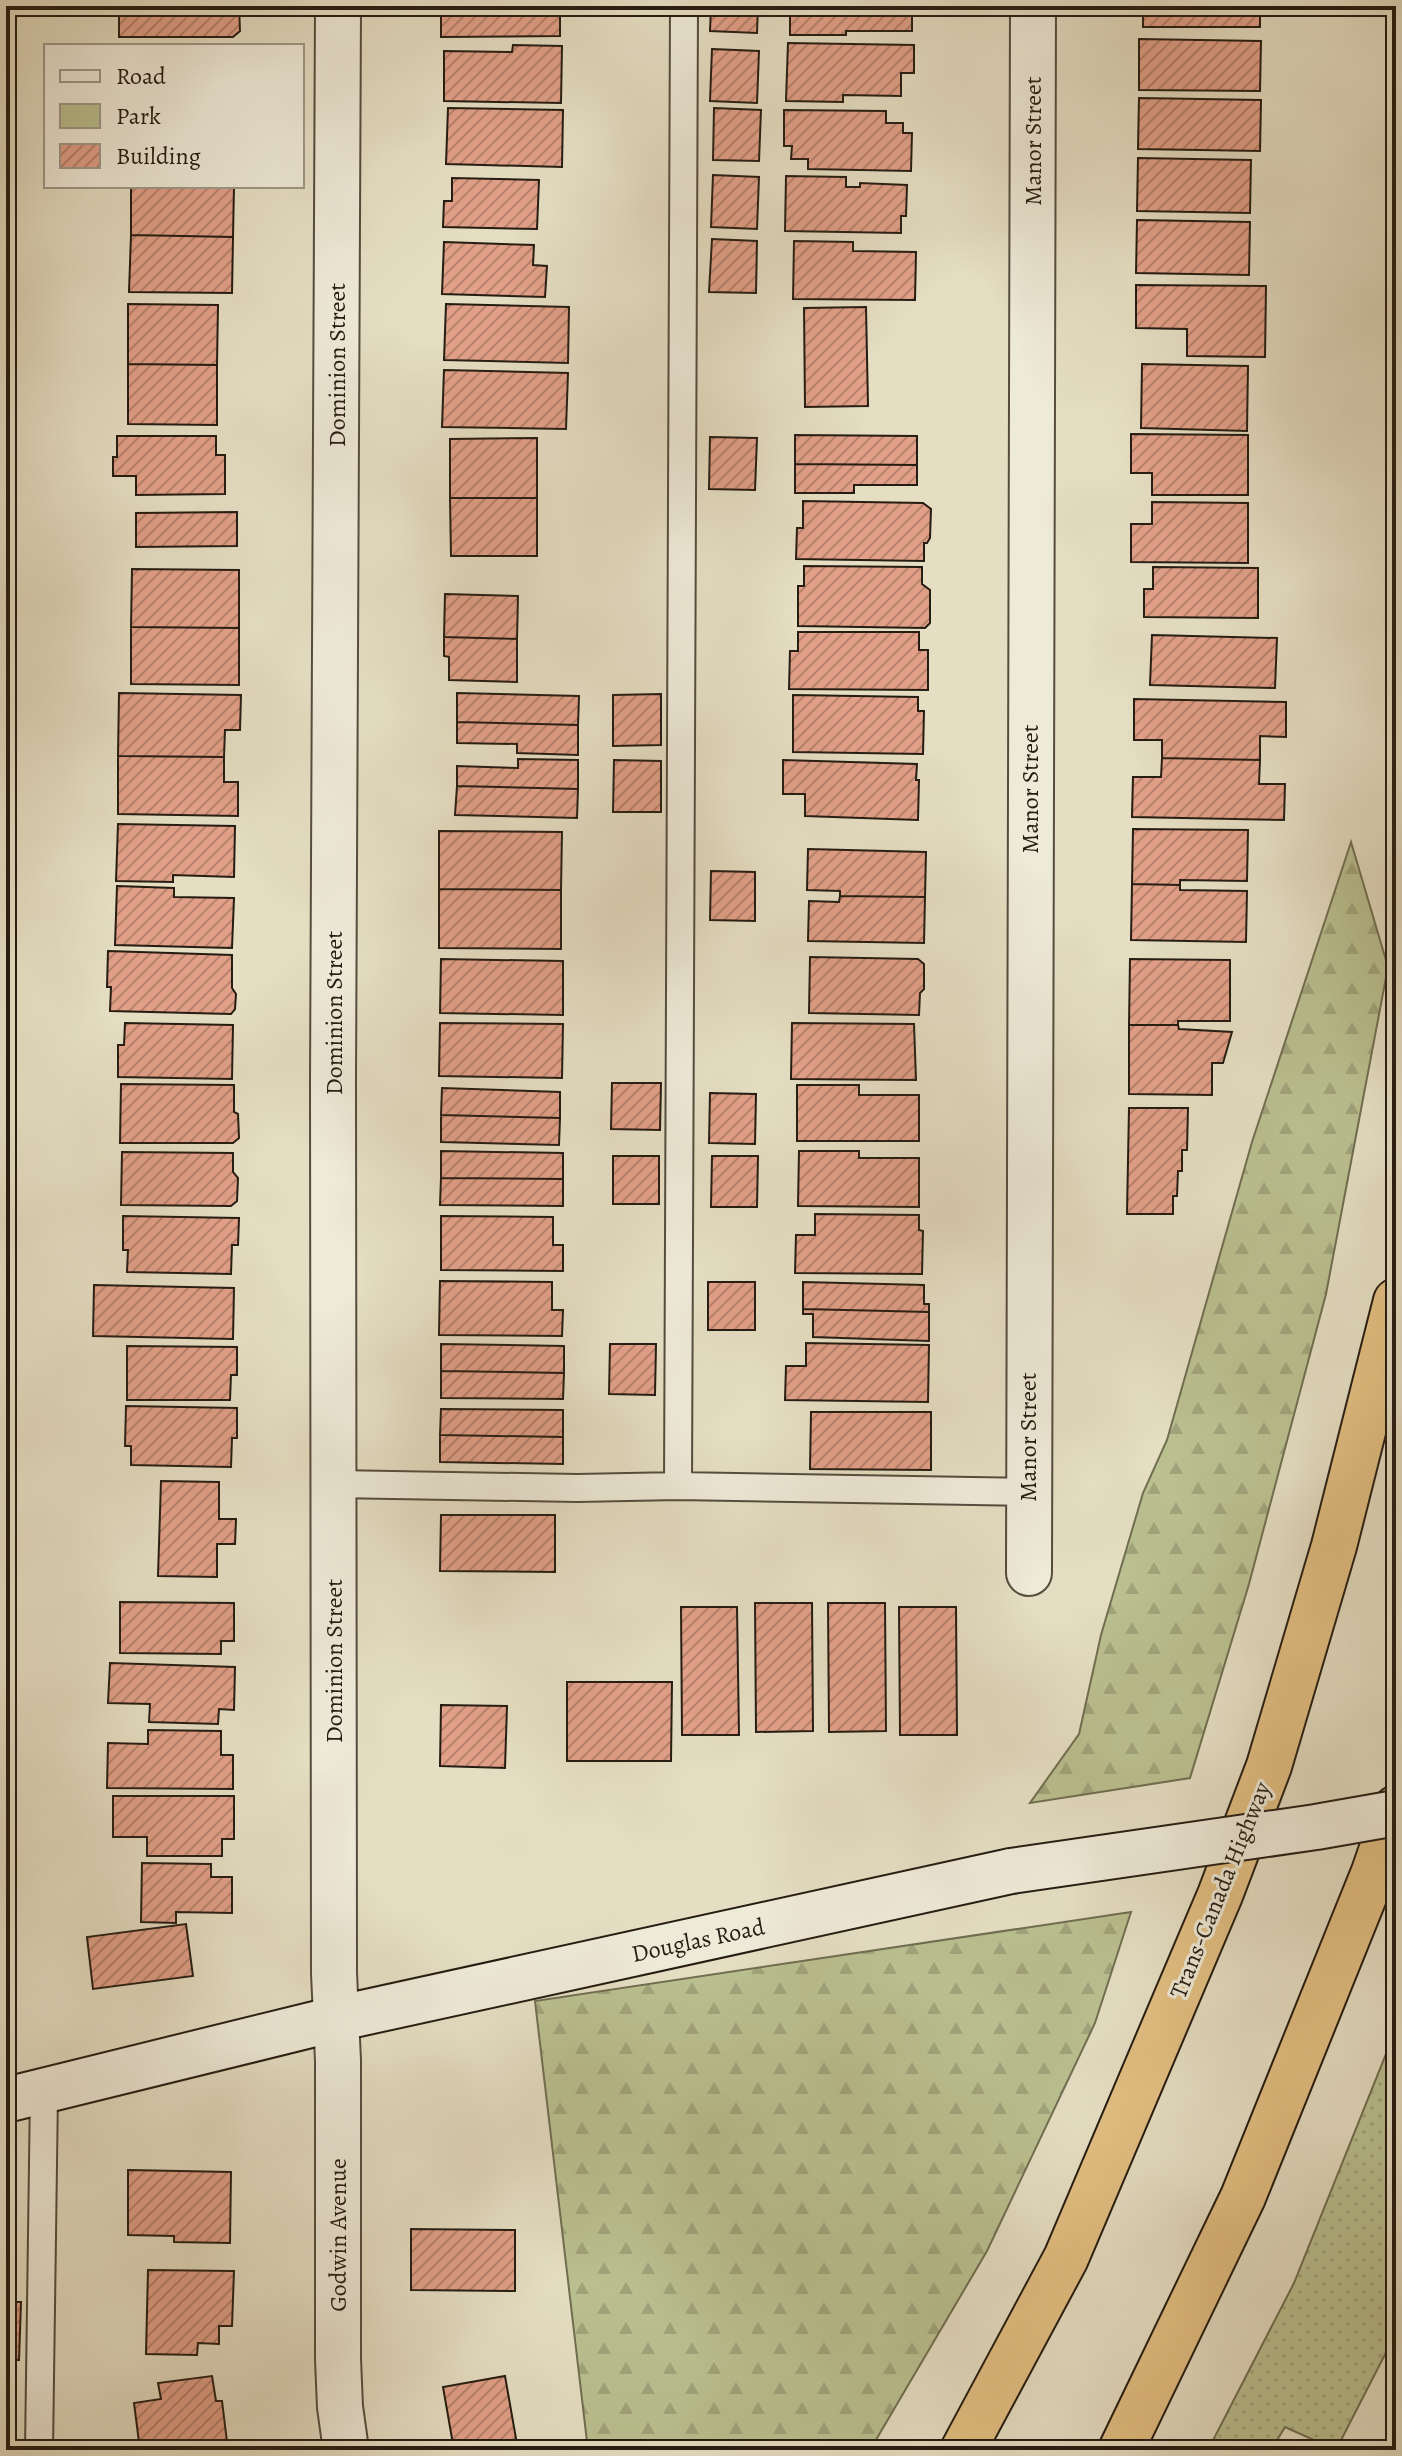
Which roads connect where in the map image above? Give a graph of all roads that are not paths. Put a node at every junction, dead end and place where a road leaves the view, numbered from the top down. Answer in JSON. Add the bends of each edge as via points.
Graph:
{"nodes":[{"id":1,"x":338,"y":6,"type":"edge"},
{"id":2,"x":684,"y":6,"type":"edge"},
{"id":3,"x":1033,"y":6,"type":"edge"},
{"id":4,"x":1396,"y":1301,"type":"edge"},
{"id":5,"x":334,"y":1484,"type":"junction"},
{"id":6,"x":678,"y":1486,"type":"junction"},
{"id":7,"x":1028,"y":1492,"type":"junction"},
{"id":8,"x":1029,"y":1573,"type":"dead end"},
{"id":9,"x":1396,"y":1810,"type":"edge"},
{"id":10,"x":335,"y":2019,"type":"junction"},
{"id":11,"x":25,"y":2096,"type":"edge"},
{"id":12,"x":39,"y":2450,"type":"edge"},
{"id":13,"x":346,"y":2450,"type":"edge"},
{"id":14,"x":963,"y":2450,"type":"edge"},
{"id":15,"x":1121,"y":2450,"type":"edge"}],
"edges":[{"from":1,"to":5,"type":"street","name":"Dominion Street"},
{"from":2,"to":6,"type":"lane"},
{"from":3,"to":7,"type":"street","name":"Manor Street"},
{"from":4,"to":14,"type":"highway","name":"Trans-Canada Highway","via":[[1334,1546],[1258,1795],[1066,2258]]},
{"from":5,"to":6,"type":"lane"},
{"from":5,"to":10,"type":"street","name":"Dominion Street"},
{"from":6,"to":7,"type":"lane"},
{"from":7,"to":8,"type":"street","name":"Manor Street"},
{"from":9,"to":10,"type":"street","name":"Douglas Road","bridge":true,"via":[[1316,1827],[1011,1871]]},
{"from":9,"to":15,"type":"highway","via":[[1243,2197]]},
{"from":10,"to":11,"type":"street","name":"Douglas Road"},
{"from":10,"to":13,"type":"street","name":"Godwin Avenue","via":[[338,2359]]},
{"from":11,"to":12,"type":"lane"}]}
